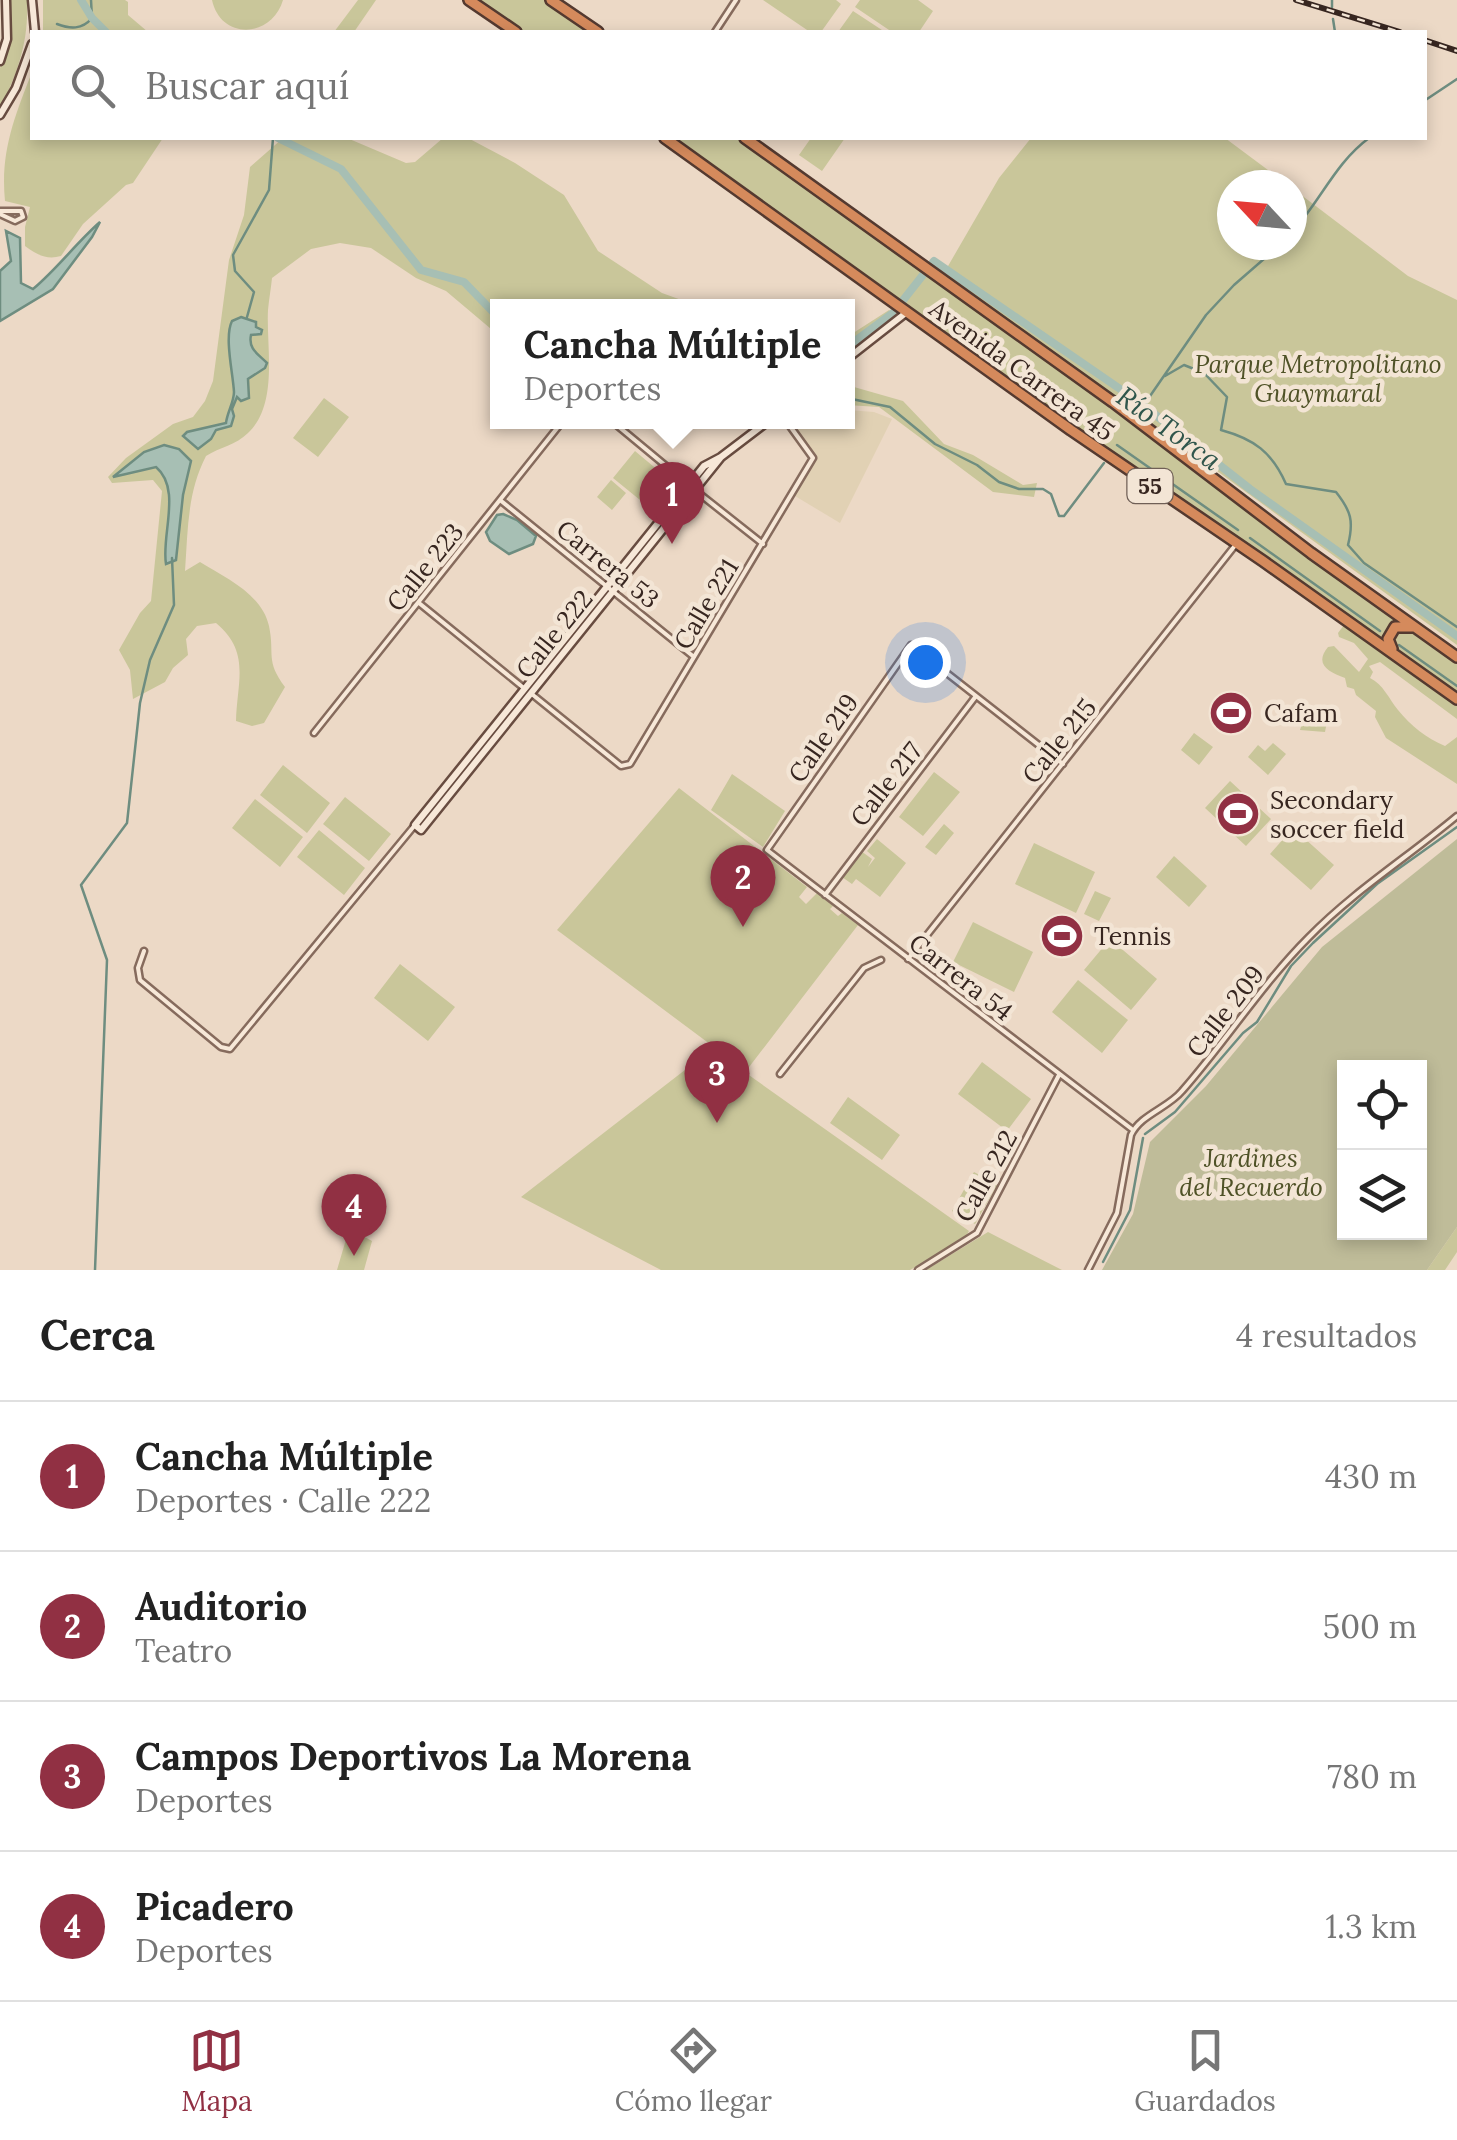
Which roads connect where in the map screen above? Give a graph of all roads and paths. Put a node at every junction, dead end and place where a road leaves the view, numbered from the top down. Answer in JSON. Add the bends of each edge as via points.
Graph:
{"nodes":[{"id":1,"x":6,"y":0,"type":"edge"},
{"id":2,"x":32,"y":0,"type":"edge"},
{"id":3,"x":470,"y":0,"type":"edge"},
{"id":4,"x":552,"y":0,"type":"edge"},
{"id":5,"x":736,"y":0,"type":"edge"},
{"id":6,"x":35,"y":30,"type":"edge"},
{"id":7,"x":513,"y":30,"type":"edge"},
{"id":8,"x":595,"y":30,"type":"edge"},
{"id":9,"x":717,"y":30,"type":"edge"},
{"id":10,"x":30,"y":50,"type":"edge"},
{"id":11,"x":0,"y":61,"type":"edge"},
{"id":12,"x":0,"y":115,"type":"edge"},
{"id":13,"x":668,"y":140,"type":"edge"},
{"id":14,"x":748,"y":140,"type":"edge"},
{"id":15,"x":907,"y":312,"type":"junction"},
{"id":16,"x":855,"y":353,"type":"edge"},
{"id":17,"x":556,"y":429,"type":"edge"},
{"id":18,"x":622,"y":429,"type":"edge"},
{"id":19,"x":758,"y":429,"type":"edge"},
{"id":20,"x":792,"y":429,"type":"edge"},
{"id":21,"x":692,"y":487,"type":"junction"},
{"id":22,"x":500,"y":500,"type":"junction"},
{"id":23,"x":763,"y":544,"type":"junction"},
{"id":24,"x":1237,"y":544,"type":"junction"},
{"id":25,"x":606,"y":586,"type":"junction"},
{"id":26,"x":614,"y":592,"type":"junction"},
{"id":27,"x":419,"y":603,"type":"junction"},
{"id":28,"x":1416,"y":628,"type":"junction"},
{"id":29,"x":1397,"y":656,"type":"junction"},
{"id":30,"x":694,"y":657,"type":"junction"},
{"id":31,"x":1457,"y":657,"type":"edge"},
{"id":32,"x":524,"y":688,"type":"junction"},
{"id":33,"x":532,"y":694,"type":"junction"},
{"id":34,"x":976,"y":696,"type":"junction"},
{"id":35,"x":1457,"y":698,"type":"edge"},
{"id":36,"x":314,"y":733,"type":"dead end"},
{"id":37,"x":1063,"y":764,"type":"junction"},
{"id":38,"x":1457,"y":816,"type":"edge"},
{"id":39,"x":418,"y":827,"type":"junction"},
{"id":40,"x":768,"y":852,"type":"joint"},
{"id":41,"x":825,"y":895,"type":"junction"},
{"id":42,"x":144,"y":950,"type":"dead end"},
{"id":43,"x":908,"y":959,"type":"junction"},
{"id":44,"x":881,"y":960,"type":"dead end"},
{"id":45,"x":780,"y":1074,"type":"dead end"},
{"id":46,"x":1059,"y":1075,"type":"junction"},
{"id":47,"x":1133,"y":1130,"type":"junction"},
{"id":48,"x":918,"y":1270,"type":"edge"},
{"id":49,"x":1088,"y":1270,"type":"edge"}],
"edges":[{"from":1,"to":11,"type":"street"},
{"from":2,"to":6,"type":"street"},
{"from":3,"to":7,"type":"highway"},
{"from":4,"to":8,"type":"highway"},
{"from":5,"to":9,"type":"street"},
{"from":10,"to":12,"type":"street"},
{"from":13,"to":15,"type":"highway","name":"Avenida Carrera 45","number":"55"},
{"from":14,"to":28,"type":"highway","name":"Avenida Carrera 45","number":"55"},
{"from":15,"to":16,"type":"street"},
{"from":15,"to":24,"type":"highway","name":"Avenida Carrera 45","number":"55"},
{"from":17,"to":22,"type":"street","name":"Calle 223"},
{"from":18,"to":21,"type":"street"},
{"from":19,"to":21,"type":"street","name":"Calle 222","via":[[704,466]]},
{"from":20,"to":23,"type":"street","name":"Calle 221","via":[[813,458]]},
{"from":21,"to":23,"type":"street"},
{"from":21,"to":25,"type":"street","name":"Calle 222"},
{"from":21,"to":26,"type":"street","name":"Calle 222"},
{"from":22,"to":25,"type":"street","name":"Carrera 53"},
{"from":22,"to":27,"type":"street","name":"Calle 223"},
{"from":23,"to":30,"type":"street","name":"Calle 221"},
{"from":24,"to":29,"type":"highway","name":"Avenida Carrera 45","number":"55"},
{"from":24,"to":37,"type":"street","name":"Calle 215"},
{"from":25,"to":26,"type":"street","name":"Carrera 53"},
{"from":25,"to":32,"type":"street","name":"Calle 222"},
{"from":26,"to":30,"type":"street","name":"Carrera 53"},
{"from":26,"to":33,"type":"street","name":"Calle 222"},
{"from":27,"to":32,"type":"street"},
{"from":27,"to":36,"type":"street","name":"Calle 223"},
{"from":28,"to":29,"type":"highway","via":[[1398,626],[1389,634]]},
{"from":28,"to":31,"type":"highway","name":"Avenida Carrera 45","number":"55"},
{"from":29,"to":35,"type":"highway","name":"Avenida Carrera 45","number":"55"},
{"from":30,"to":33,"type":"street","name":"Calle 221","via":[[626,767]]},
{"from":32,"to":33,"type":"street"},
{"from":32,"to":39,"type":"street","name":"Calle 222"},
{"from":33,"to":39,"type":"street","name":"Calle 222"},
{"from":34,"to":37,"type":"street"},
{"from":34,"to":40,"type":"street","name":"Calle 219","via":[[911,645]]},
{"from":34,"to":41,"type":"street","name":"Calle 217"},
{"from":37,"to":43,"type":"street","name":"Calle 215"},
{"from":38,"to":47,"type":"street","name":"Calle 209","via":[[1307,939],[1178,1097]]},
{"from":39,"to":42,"type":"street","name":"Calle 222","via":[[233,1047],[221,1046],[140,980]]},
{"from":40,"to":41,"type":"street","name":"Carrera 54"},
{"from":41,"to":43,"type":"street","name":"Carrera 54"},
{"from":43,"to":46,"type":"street","name":"Carrera 54"},
{"from":44,"to":45,"type":"street","via":[[864,968]]},
{"from":46,"to":47,"type":"street","name":"Carrera 54"},
{"from":46,"to":48,"type":"street","name":"Calle 212","via":[[977,1233]]},
{"from":47,"to":49,"type":"street","via":[[1117,1213]]}]}
